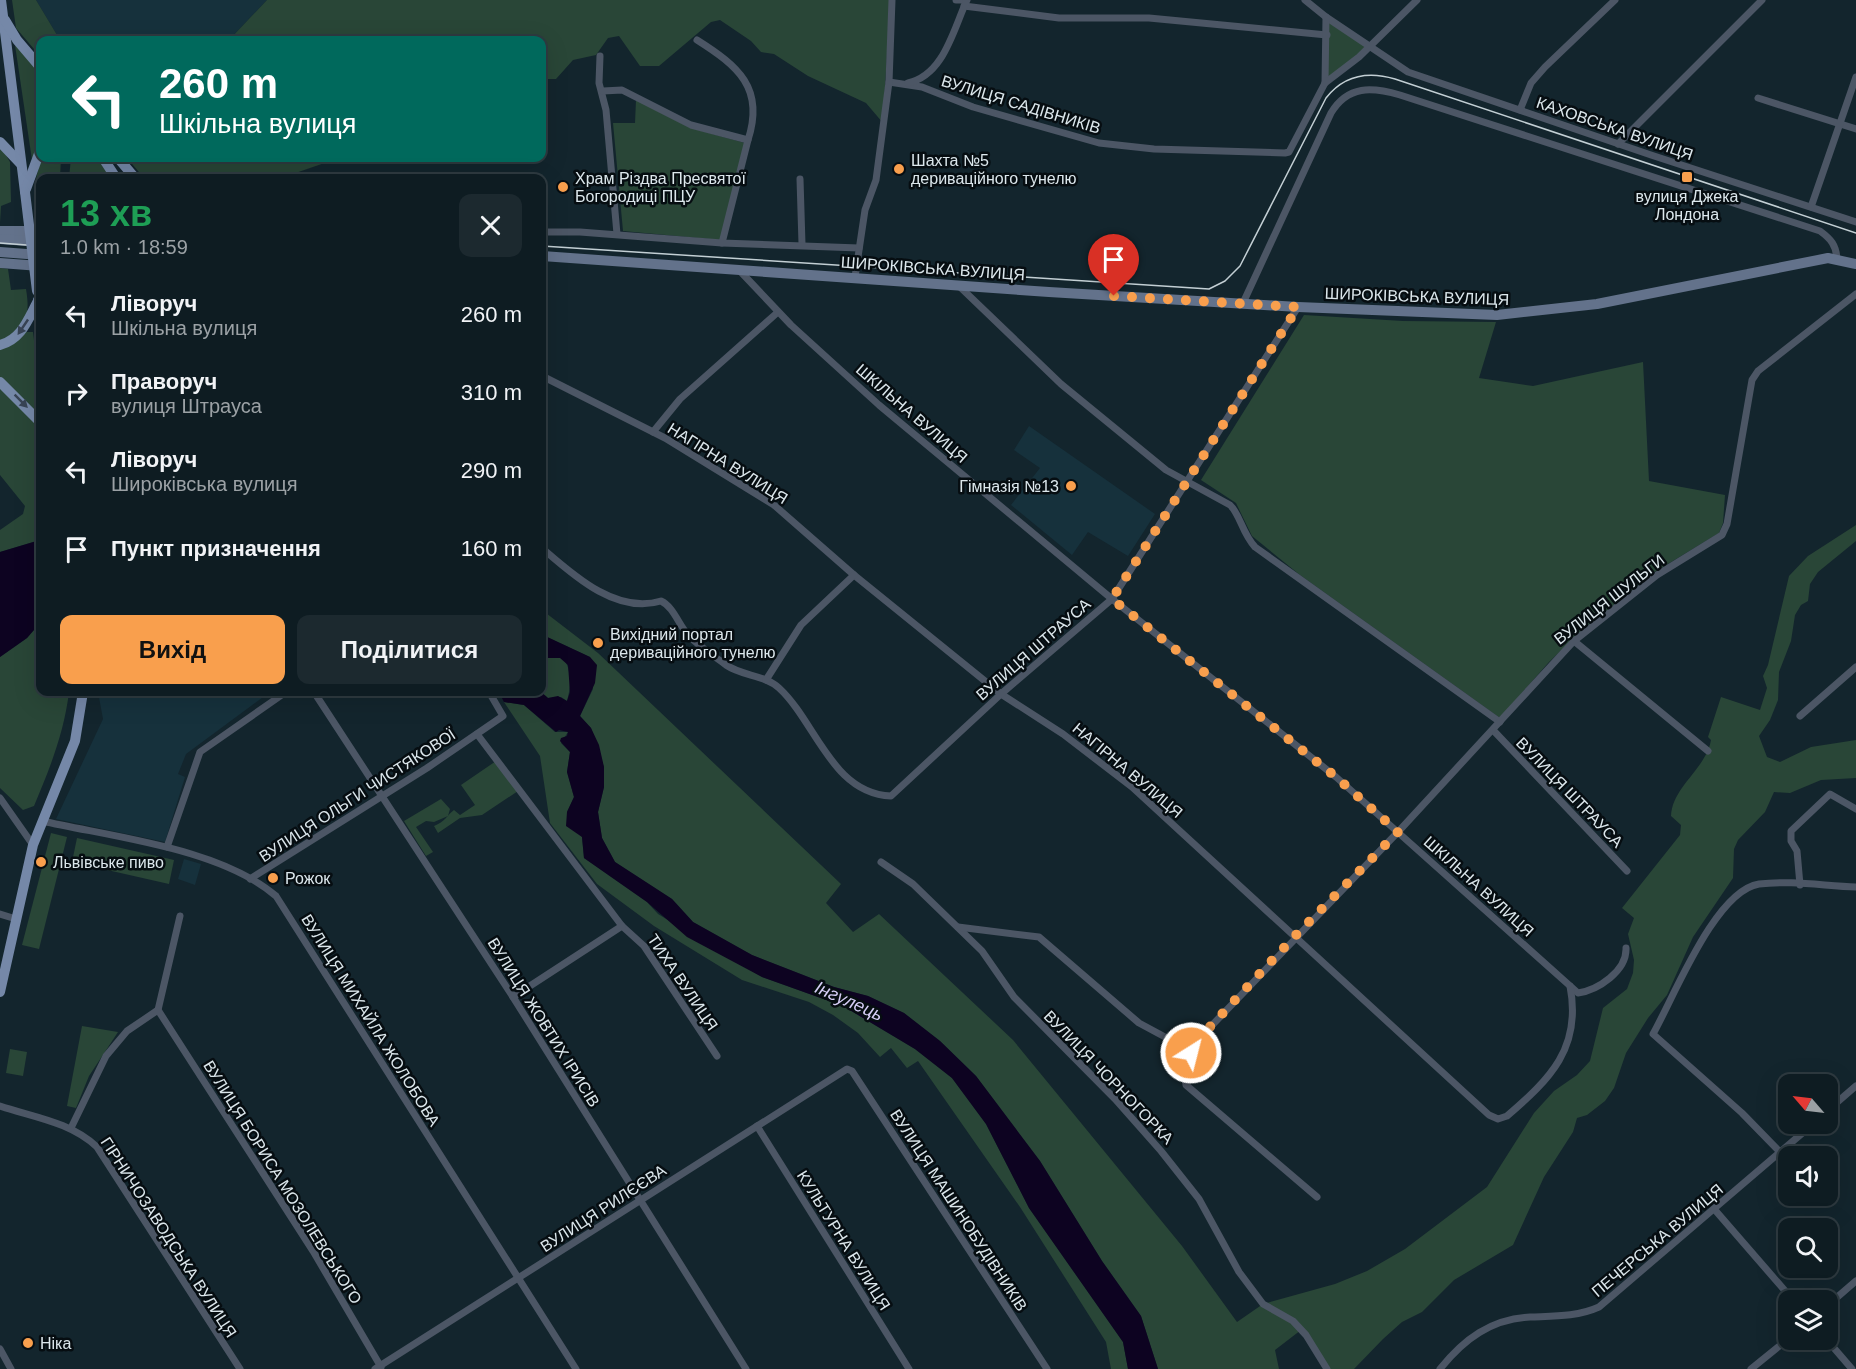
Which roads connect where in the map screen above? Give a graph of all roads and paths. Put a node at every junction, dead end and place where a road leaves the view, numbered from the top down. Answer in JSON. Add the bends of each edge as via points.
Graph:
{"nodes":[{"id":1,"x":1,"y":0,"type":"edge"},
{"id":2,"x":892,"y":0,"type":"edge"},
{"id":3,"x":956,"y":0,"type":"edge"},
{"id":4,"x":1305,"y":0,"type":"edge"},
{"id":5,"x":1417,"y":0,"type":"edge"},
{"id":6,"x":1615,"y":0,"type":"edge"},
{"id":7,"x":1762,"y":0,"type":"edge"},
{"id":8,"x":966,"y":2,"type":"edge"},
{"id":9,"x":2,"y":15,"type":"edge"},
{"id":10,"x":1326,"y":17,"type":"junction"},
{"id":11,"x":1327,"y":35,"type":"junction"},
{"id":12,"x":697,"y":40,"type":"dead end"},
{"id":13,"x":1370,"y":47,"type":"junction"},
{"id":14,"x":600,"y":56,"type":"dead end"},
{"id":15,"x":36,"y":63,"type":"edge"},
{"id":16,"x":1856,"y":77,"type":"edge"},
{"id":17,"x":889,"y":82,"type":"junction"},
{"id":18,"x":1325,"y":83,"type":"junction"},
{"id":19,"x":902,"y":84,"type":"junction"},
{"id":20,"x":603,"y":91,"type":"junction"},
{"id":21,"x":1758,"y":98,"type":"dead end"},
{"id":22,"x":1520,"y":110,"type":"junction"},
{"id":23,"x":1840,"y":124,"type":"junction"},
{"id":24,"x":1856,"y":129,"type":"edge"},
{"id":25,"x":748,"y":140,"type":"junction"},
{"id":26,"x":0,"y":142,"type":"edge"},
{"id":27,"x":1618,"y":144,"type":"junction"},
{"id":28,"x":36,"y":162,"type":"edge"},
{"id":29,"x":121,"y":162,"type":"edge"},
{"id":30,"x":21,"y":163,"type":"junction"},
{"id":31,"x":131,"y":174,"type":"edge"},
{"id":32,"x":800,"y":179,"type":"dead end"},
{"id":33,"x":25,"y":192,"type":"junction"},
{"id":34,"x":1811,"y":207,"type":"junction"},
{"id":35,"x":1856,"y":222,"type":"edge"},
{"id":36,"x":0,"y":231,"type":"edge"},
{"id":37,"x":36,"y":231,"type":"edge"},
{"id":38,"x":546,"y":232,"type":"edge"},
{"id":39,"x":617,"y":234,"type":"junction"},
{"id":40,"x":0,"y":239,"type":"edge"},
{"id":41,"x":36,"y":242,"type":"edge"},
{"id":42,"x":722,"y":243,"type":"junction"},
{"id":43,"x":802,"y":244,"type":"junction"},
{"id":44,"x":859,"y":248,"type":"junction"},
{"id":45,"x":0,"y":252,"type":"edge"},
{"id":46,"x":36,"y":255,"type":"edge"},
{"id":47,"x":546,"y":256,"type":"edge"},
{"id":48,"x":1837,"y":259,"type":"junction"},
{"id":49,"x":0,"y":263,"type":"edge"},
{"id":50,"x":1856,"y":264,"type":"edge"},
{"id":51,"x":36,"y":266,"type":"edge"},
{"id":52,"x":739,"y":270,"type":"junction"},
{"id":53,"x":855,"y":277,"type":"junction"},
{"id":54,"x":36,"y":280,"type":"edge"},
{"id":55,"x":958,"y":285,"type":"junction"},
{"id":56,"x":1856,"y":294,"type":"edge"},
{"id":57,"x":36,"y":301,"type":"edge"},
{"id":58,"x":1243,"y":303,"type":"junction"},
{"id":59,"x":1298,"y":307,"type":"junction"},
{"id":60,"x":778,"y":312,"type":"junction"},
{"id":61,"x":0,"y":345,"type":"edge"},
{"id":62,"x":546,"y":378,"type":"edge"},
{"id":63,"x":0,"y":382,"type":"edge"},
{"id":64,"x":36,"y":418,"type":"edge"},
{"id":65,"x":653,"y":432,"type":"junction"},
{"id":66,"x":1187,"y":481,"type":"junction"},
{"id":67,"x":546,"y":551,"type":"edge"},
{"id":68,"x":854,"y":575,"type":"junction"},
{"id":69,"x":1112,"y":599,"type":"junction"},
{"id":70,"x":1574,"y":641,"type":"junction"},
{"id":71,"x":1856,"y":668,"type":"edge"},
{"id":72,"x":766,"y":680,"type":"junction"},
{"id":73,"x":1001,"y":694,"type":"junction"},
{"id":74,"x":82,"y":696,"type":"edge"},
{"id":75,"x":280,"y":696,"type":"edge"},
{"id":76,"x":317,"y":696,"type":"edge"},
{"id":77,"x":492,"y":696,"type":"edge"},
{"id":78,"x":1800,"y":716,"type":"dead end"},
{"id":79,"x":1500,"y":722,"type":"junction"},
{"id":80,"x":1493,"y":730,"type":"junction"},
{"id":81,"x":477,"y":734,"type":"junction"},
{"id":82,"x":1708,"y":751,"type":"dead end"},
{"id":83,"x":382,"y":795,"type":"junction"},
{"id":84,"x":0,"y":798,"type":"edge"},
{"id":85,"x":1856,"y":809,"type":"edge"},
{"id":86,"x":42,"y":820,"type":"junction"},
{"id":87,"x":1398,"y":832,"type":"junction"},
{"id":88,"x":33,"y":845,"type":"junction"},
{"id":89,"x":167,"y":847,"type":"junction"},
{"id":90,"x":881,"y":862,"type":"dead end"},
{"id":91,"x":1627,"y":871,"type":"dead end"},
{"id":92,"x":250,"y":879,"type":"junction"},
{"id":93,"x":1800,"y":885,"type":"junction"},
{"id":94,"x":1856,"y":887,"type":"edge"},
{"id":95,"x":0,"y":914,"type":"edge"},
{"id":96,"x":180,"y":916,"type":"dead end"},
{"id":97,"x":16,"y":919,"type":"junction"},
{"id":98,"x":622,"y":926,"type":"junction"},
{"id":99,"x":958,"y":927,"type":"junction"},
{"id":100,"x":1294,"y":937,"type":"junction"},
{"id":101,"x":1626,"y":948,"type":"dead end"},
{"id":102,"x":1570,"y":986,"type":"junction"},
{"id":103,"x":0,"y":992,"type":"edge"},
{"id":104,"x":513,"y":998,"type":"junction"},
{"id":105,"x":158,"y":1010,"type":"junction"},
{"id":106,"x":1193,"y":1045,"type":"junction"},
{"id":107,"x":717,"y":1056,"type":"dead end"},
{"id":108,"x":847,"y":1069,"type":"joint"},
{"id":109,"x":1856,"y":1086,"type":"edge"},
{"id":110,"x":1838,"y":1102,"type":"edge"},
{"id":111,"x":0,"y":1106,"type":"edge"},
{"id":112,"x":756,"y":1126,"type":"junction"},
{"id":113,"x":71,"y":1128,"type":"junction"},
{"id":114,"x":1801,"y":1134,"type":"edge"},
{"id":115,"x":1787,"y":1146,"type":"edge"},
{"id":116,"x":1778,"y":1150,"type":"edge"},
{"id":117,"x":1778,"y":1154,"type":"edge"},
{"id":118,"x":1317,"y":1197,"type":"dead end"},
{"id":119,"x":639,"y":1200,"type":"junction"},
{"id":120,"x":1715,"y":1210,"type":"junction"},
{"id":121,"x":519,"y":1279,"type":"junction"},
{"id":122,"x":1856,"y":1281,"type":"edge"},
{"id":123,"x":1784,"y":1290,"type":"edge"},
{"id":124,"x":1838,"y":1297,"type":"edge"},
{"id":125,"x":1778,"y":1347,"type":"edge"},
{"id":126,"x":0,"y":1349,"type":"edge"},
{"id":127,"x":1836,"y":1350,"type":"edge"},
{"id":128,"x":379,"y":1368,"type":"edge"},
{"id":129,"x":11,"y":1369,"type":"edge"},
{"id":130,"x":240,"y":1369,"type":"edge"},
{"id":131,"x":576,"y":1369,"type":"edge"},
{"id":132,"x":747,"y":1369,"type":"edge"},
{"id":133,"x":909,"y":1369,"type":"edge"},
{"id":134,"x":1047,"y":1369,"type":"edge"},
{"id":135,"x":1327,"y":1369,"type":"edge"},
{"id":136,"x":1440,"y":1369,"type":"edge"},
{"id":137,"x":1751,"y":1369,"type":"edge"},
{"id":138,"x":1852,"y":1369,"type":"edge"}],
"edges":[{"from":1,"to":9,"type":"main road"},
{"from":2,"to":17,"type":"street"},
{"from":3,"to":8,"type":"street"},
{"from":4,"to":10,"type":"street","name":"КАХОВСЬКА ВУЛИЦЯ"},
{"from":5,"to":13,"type":"street"},
{"from":6,"to":22,"type":"street","via":[[1531,83]]},
{"from":7,"to":27,"type":"street"},
{"from":8,"to":11,"type":"street","via":[[1059,18],[1149,18]]},
{"from":8,"to":19,"type":"street","via":[[937,64],[918,81]]},
{"from":9,"to":15,"type":"main road"},
{"from":9,"to":30,"type":"main road"},
{"from":10,"to":11,"type":"street"},
{"from":10,"to":13,"type":"street","name":"КАХОВСЬКА ВУЛИЦЯ"},
{"from":11,"to":18,"type":"street"},
{"from":12,"to":25,"type":"street","via":[[732,65],[748,85],[755,110]]},
{"from":13,"to":18,"type":"street"},
{"from":13,"to":22,"type":"street","name":"КАХОВСЬКА ВУЛИЦЯ","via":[[1408,72]]},
{"from":14,"to":20,"type":"street","via":[[599,82]]},
{"from":16,"to":23,"type":"street"},
{"from":17,"to":19,"type":"street","name":"ВУЛИЦЯ САДІВНИКІВ"},
{"from":17,"to":44,"type":"street","via":[[876,180],[865,210]]},
{"from":18,"to":19,"type":"street","name":"ВУЛИЦЯ САДІВНИКІВ","via":[[1289,152],[1154,149],[1099,143]]},
{"from":20,"to":25,"type":"street","via":[[622,90],[691,125]]},
{"from":20,"to":39,"type":"street"},
{"from":21,"to":23,"type":"street"},
{"from":22,"to":27,"type":"street","name":"КАХОВСЬКА ВУЛИЦЯ"},
{"from":23,"to":24,"type":"street"},
{"from":23,"to":34,"type":"street"},
{"from":25,"to":42,"type":"street"},
{"from":26,"to":30,"type":"main road"},
{"from":27,"to":34,"type":"street","name":"КАХОВСЬКА ВУЛИЦЯ"},
{"from":28,"to":33,"type":"main road"},
{"from":29,"to":31,"type":"main road"},
{"from":30,"to":33,"type":"main road"},
{"from":32,"to":43,"type":"street"},
{"from":33,"to":54,"type":"main road","bridge":true},
{"from":34,"to":35,"type":"street","name":"КАХОВСЬКА ВУЛИЦЯ"},
{"from":36,"to":37,"type":"main road"},
{"from":38,"to":39,"type":"street"},
{"from":39,"to":42,"type":"street"},
{"from":40,"to":41,"type":"main road"},
{"from":42,"to":43,"type":"street"},
{"from":43,"to":44,"type":"street"},
{"from":44,"to":53,"type":"street"},
{"from":45,"to":46,"type":"main road"},
{"from":47,"to":52,"type":"main road","name":"ШИРОКІВСЬКА ВУЛИЦЯ"},
{"from":48,"to":50,"type":"main road","name":"ШИРОКІВСЬКА ВУЛИЦЯ"},
{"from":48,"to":58,"type":"street","via":[[1830,239],[1820,231],[1400,95],[1364,89],[1350,92],[1331,113]]},
{"from":48,"to":59,"type":"main road","name":"ШИРОКІВСЬКА ВУЛИЦЯ","via":[[1543,311],[1461,315]]},
{"from":49,"to":51,"type":"main road"},
{"from":52,"to":53,"type":"main road","name":"ШИРОКІВСЬКА ВУЛИЦЯ"},
{"from":52,"to":60,"type":"street","name":"ШКІЛЬНА ВУЛИЦЯ"},
{"from":53,"to":55,"type":"main road","name":"ШИРОКІВСЬКА ВУЛИЦЯ"},
{"from":55,"to":58,"type":"main road","name":"ШИРОКІВСЬКА ВУЛИЦЯ"},
{"from":55,"to":66,"type":"street","via":[[1061,384],[1166,470]]},
{"from":56,"to":70,"type":"street","name":"ВУЛИЦЯ ШУЛЬГИ","via":[[1758,371],[1752,380],[1722,535],[1657,575]]},
{"from":57,"to":61,"type":"main road","one_way":true,"via":[[23,330]]},
{"from":58,"to":59,"type":"main road","name":"ШИРОКІВСЬКА ВУЛИЦЯ"},
{"from":59,"to":66,"type":"street","name":"ВУЛИЦЯ ШТРАУСА"},
{"from":60,"to":65,"type":"street","via":[[680,399]]},
{"from":60,"to":69,"type":"street","name":"ШКІЛЬНА ВУЛИЦЯ","via":[[879,405]]},
{"from":62,"to":65,"type":"street","name":"НАГІРНА ВУЛИЦЯ"},
{"from":63,"to":64,"type":"main road","one_way":true},
{"from":65,"to":68,"type":"street","name":"НАГІРНА ВУЛИЦЯ","via":[[774,505]]},
{"from":66,"to":69,"type":"street","name":"ВУЛИЦЯ ШТРАУСА"},
{"from":66,"to":79,"type":"street","via":[[1235,509],[1245,536],[1255,547]]},
{"from":67,"to":72,"type":"street","via":[[579,580],[602,593],[623,600],[667,604],[689,636],[707,651],[737,672]]},
{"from":68,"to":72,"type":"street","via":[[801,625]]},
{"from":68,"to":73,"type":"street","name":"НАГІРНА ВУЛИЦЯ"},
{"from":69,"to":73,"type":"street","name":"ВУЛИЦЯ ШТРАУСА"},
{"from":69,"to":87,"type":"street","name":"ШКІЛЬНА ВУЛИЦЯ","via":[[1336,777]]},
{"from":70,"to":79,"type":"street","name":"ВУЛИЦЯ ШУЛЬГИ"},
{"from":70,"to":82,"type":"street"},
{"from":71,"to":78,"type":"street"},
{"from":72,"to":73,"type":"street","name":"ВУЛИЦЯ ШТРАУСА","via":[[802,713],[825,754],[844,774],[878,794],[891,796]]},
{"from":73,"to":100,"type":"street","name":"НАГІРНА ВУЛИЦЯ","via":[[1072,740],[1132,787]]},
{"from":74,"to":86,"type":"main road","via":[[75,741]]},
{"from":75,"to":89,"type":"street","via":[[200,752]]},
{"from":76,"to":83,"type":"street","name":"ВУЛИЦЯ ЖОВТИХ ІРИСІВ"},
{"from":77,"to":81,"type":"street","name":"ВУЛИЦЯ ОЛЬГИ ЧИСТЯКОВОЇ","via":[[504,716]]},
{"from":79,"to":80,"type":"street","name":"ВУЛИЦЯ ШУЛЬГИ"},
{"from":80,"to":87,"type":"street","name":"ВУЛИЦЯ ШУЛЬГИ"},
{"from":80,"to":91,"type":"street","name":"ВУЛИЦЯ ШТРАУСА"},
{"from":81,"to":83,"type":"street","name":"ВУЛИЦЯ ОЛЬГИ ЧИСТЯКОВОЇ"},
{"from":81,"to":98,"type":"street","name":"ВУЛИЦЯ ОЛЬГИ ЧИСТЯКОВОЇ"},
{"from":83,"to":92,"type":"street","name":"ВУЛИЦЯ ОЛЬГИ ЧИСТЯКОВОЇ"},
{"from":83,"to":104,"type":"street","name":"ВУЛИЦЯ ЖОВТИХ ІРИСІВ"},
{"from":84,"to":88,"type":"street"},
{"from":85,"to":93,"type":"street","via":[[1830,794],[1791,831]]},
{"from":86,"to":88,"type":"main road"},
{"from":86,"to":89,"type":"street","name":"ВУЛИЦЯ МИХАЙЛА ЖОЛОБОВА"},
{"from":87,"to":100,"type":"street","name":"ВУЛИЦЯ ШУЛЬГИ"},
{"from":87,"to":102,"type":"street","name":"ШКІЛЬНА ВУЛИЦЯ"},
{"from":88,"to":97,"type":"main road"},
{"from":89,"to":92,"type":"street","name":"ВУЛИЦЯ МИХАЙЛА ЖОЛОБОВА"},
{"from":90,"to":99,"type":"street","name":"ВУЛИЦЯ ЧОРНОГОРКА","via":[[913,884]]},
{"from":92,"to":121,"type":"street","name":"ВУЛИЦЯ МИХАЙЛА ЖОЛОБОВА","via":[[280,901]]},
{"from":93,"to":94,"type":"street"},
{"from":93,"to":116,"type":"street","via":[[1758,884],[1741,891],[1723,908],[1653,1034]]},
{"from":95,"to":97,"type":"street"},
{"from":96,"to":105,"type":"street"},
{"from":97,"to":103,"type":"main road"},
{"from":98,"to":104,"type":"street"},
{"from":98,"to":107,"type":"street","name":"ТИХА ВУЛИЦЯ","via":[[644,946]]},
{"from":99,"to":106,"type":"street","via":[[1039,937],[1139,1023],[1165,1037]]},
{"from":99,"to":135,"type":"street","name":"ВУЛИЦЯ ЧОРНОГОРКА","via":[[982,951],[1014,997],[1161,1150],[1200,1199],[1239,1272],[1263,1304],[1306,1335]]},
{"from":100,"to":102,"type":"street","name":"НАГІРНА ВУЛИЦЯ","via":[[1472,1101],[1498,1119],[1507,1116],[1552,1072],[1571,1030],[1574,1010]]},
{"from":100,"to":106,"type":"street","name":"ВУЛИЦЯ ШУЛЬГИ"},
{"from":101,"to":102,"type":"street","name":"ШКІЛЬНА ВУЛИЦЯ","via":[[1624,960],[1612,975],[1591,990],[1578,993]]},
{"from":104,"to":119,"type":"street","name":"ВУЛИЦЯ ЖОВТИХ ІРИСІВ"},
{"from":105,"to":113,"type":"street","via":[[127,1030],[106,1056]]},
{"from":105,"to":128,"type":"street","name":"ВУЛИЦЯ БОРИСА МОЗОЛЕВСЬКОГО","via":[[313,1251]]},
{"from":106,"to":118,"type":"street","via":[[1184,1069],[1186,1085]]},
{"from":108,"to":112,"type":"street","name":"ВУЛИЦЯ РИЛЄЄВА"},
{"from":108,"to":134,"type":"street","name":"ВУЛИЦЯ МАШИНОБУДІВНИКІВ","via":[[852,1071]]},
{"from":109,"to":110,"type":"street"},
{"from":111,"to":113,"type":"street","name":"ГІРНИЧОЗАВОДСЬКА ВУЛИЦЯ"},
{"from":112,"to":119,"type":"street","name":"ВУЛИЦЯ РИЛЄЄВА"},
{"from":112,"to":133,"type":"street","name":"КУЛЬТУРНА ВУЛИЦЯ"},
{"from":113,"to":130,"type":"street","name":"ГІРНИЧОЗАВОДСЬКА ВУЛИЦЯ","via":[[97,1147]]},
{"from":114,"to":115,"type":"street","name":"ПЕЧЕРСЬКА ВУЛИЦЯ"},
{"from":117,"to":120,"type":"street","name":"ПЕЧЕРСЬКА ВУЛИЦЯ"},
{"from":119,"to":121,"type":"street","name":"ВУЛИЦЯ РИЛЄЄВА"},
{"from":119,"to":132,"type":"street","name":"ВУЛИЦЯ ЖОВТИХ ІРИСІВ"},
{"from":120,"to":123,"type":"street"},
{"from":120,"to":136,"type":"street","name":"ПЕЧЕРСЬКА ВУЛИЦЯ","via":[[1599,1307],[1571,1315],[1504,1320],[1475,1334]]},
{"from":121,"to":128,"type":"street","name":"ВУЛИЦЯ РИЛЄЄВА"},
{"from":121,"to":131,"type":"street","name":"ВУЛИЦЯ МИХАЙЛА ЖОЛОБОВА"},
{"from":122,"to":124,"type":"street"},
{"from":125,"to":137,"type":"street"},
{"from":126,"to":129,"type":"street"},
{"from":127,"to":138,"type":"street"}]}
